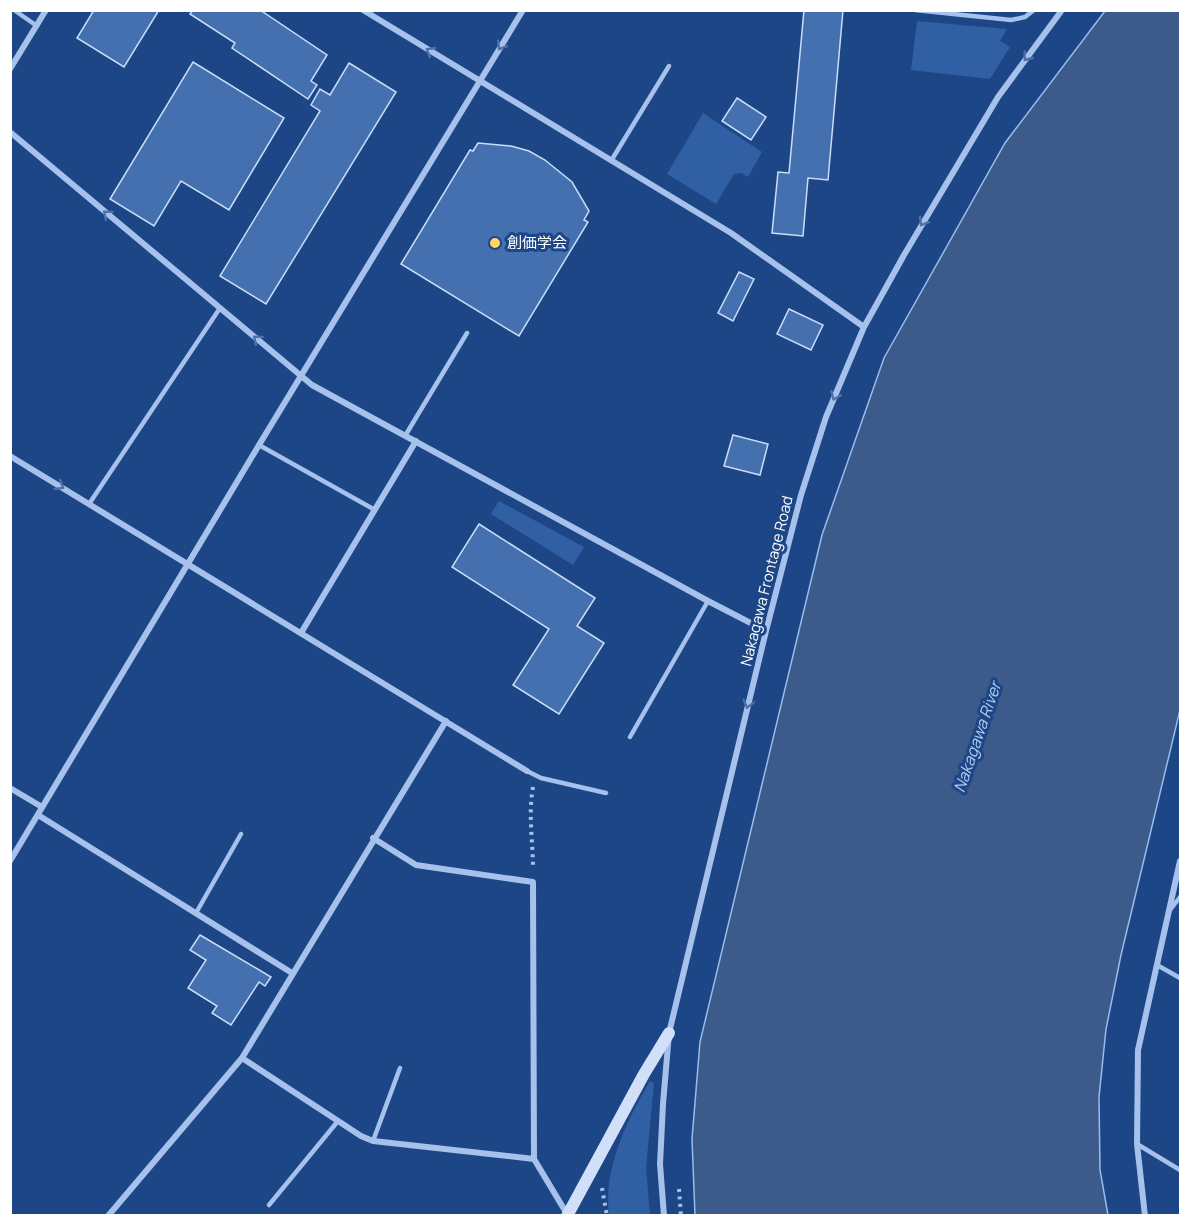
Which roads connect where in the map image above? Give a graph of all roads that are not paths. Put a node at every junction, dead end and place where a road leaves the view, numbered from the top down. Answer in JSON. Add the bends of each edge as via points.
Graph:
{"nodes":[{"id":1,"x":14,"y":10,"type":"edge"},
{"id":2,"x":46,"y":10,"type":"edge"},
{"id":3,"x":363,"y":10,"type":"edge"},
{"id":4,"x":523,"y":10,"type":"edge"},
{"id":5,"x":915,"y":10,"type":"edge"},
{"id":6,"x":1034,"y":10,"type":"edge"},
{"id":7,"x":1062,"y":10,"type":"edge"},
{"id":8,"x":37,"y":26,"type":"junction"},
{"id":9,"x":669,"y":66,"type":"dead end"},
{"id":10,"x":10,"y":69,"type":"edge"},
{"id":11,"x":480,"y":81,"type":"junction"},
{"id":12,"x":10,"y":132,"type":"edge"},
{"id":13,"x":611,"y":161,"type":"junction"},
{"id":14,"x":220,"y":308,"type":"junction"},
{"id":15,"x":864,"y":327,"type":"junction"},
{"id":16,"x":467,"y":333,"type":"dead end"},
{"id":17,"x":302,"y":376,"type":"junction"},
{"id":18,"x":405,"y":436,"type":"junction"},
{"id":19,"x":416,"y":441,"type":"junction"},
{"id":20,"x":259,"y":446,"type":"junction"},
{"id":21,"x":10,"y":456,"type":"edge"},
{"id":22,"x":89,"y":504,"type":"junction"},
{"id":23,"x":375,"y":510,"type":"junction"},
{"id":24,"x":188,"y":564,"type":"junction"},
{"id":25,"x":708,"y":601,"type":"junction"},
{"id":26,"x":766,"y":631,"type":"junction"},
{"id":27,"x":300,"y":633,"type":"junction"},
{"id":28,"x":446,"y":721,"type":"junction"},
{"id":29,"x":630,"y":737,"type":"dead end"},
{"id":30,"x":530,"y":772,"type":"joint"},
{"id":31,"x":10,"y":788,"type":"edge"},
{"id":32,"x":606,"y":793,"type":"dead end"},
{"id":33,"x":42,"y":807,"type":"junction"},
{"id":34,"x":38,"y":815,"type":"junction"},
{"id":35,"x":241,"y":834,"type":"dead end"},
{"id":36,"x":374,"y":838,"type":"junction"},
{"id":37,"x":10,"y":861,"type":"edge"},
{"id":38,"x":1180,"y":861,"type":"edge"},
{"id":39,"x":1180,"y":897,"type":"edge"},
{"id":40,"x":1169,"y":912,"type":"junction"},
{"id":41,"x":196,"y":913,"type":"junction"},
{"id":42,"x":1157,"y":965,"type":"junction"},
{"id":43,"x":292,"y":973,"type":"junction"},
{"id":44,"x":1180,"y":978,"type":"edge"},
{"id":45,"x":669,"y":1033,"type":"junction"},
{"id":46,"x":242,"y":1058,"type":"junction"},
{"id":47,"x":400,"y":1068,"type":"dead end"},
{"id":48,"x":338,"y":1121,"type":"junction"},
{"id":49,"x":373,"y":1141,"type":"junction"},
{"id":50,"x":1137,"y":1144,"type":"junction"},
{"id":51,"x":534,"y":1159,"type":"junction"},
{"id":52,"x":1180,"y":1170,"type":"edge"},
{"id":53,"x":269,"y":1205,"type":"dead end"},
{"id":54,"x":108,"y":1215,"type":"edge"},
{"id":55,"x":567,"y":1215,"type":"edge"},
{"id":56,"x":664,"y":1215,"type":"edge"},
{"id":57,"x":1145,"y":1215,"type":"edge"}],
"edges":[{"from":1,"to":8,"type":"lane"},
{"from":2,"to":8,"type":"street"},
{"from":11,"to":3,"type":"street","one_way":true},
{"from":4,"to":11,"type":"street","one_way":true},
{"from":5,"to":6,"type":"lane","via":[[1011,20]]},
{"from":7,"to":15,"type":"street","name":"Nakagawa Frontage Road","one_way":true,"via":[[998,97]]},
{"from":8,"to":10,"type":"street"},
{"from":9,"to":13,"type":"lane"},
{"from":11,"to":13,"type":"street"},
{"from":11,"to":17,"type":"street"},
{"from":14,"to":12,"type":"street","one_way":true},
{"from":13,"to":15,"type":"street","via":[[731,233]]},
{"from":17,"to":14,"type":"street","one_way":true},
{"from":14,"to":22,"type":"lane"},
{"from":15,"to":26,"type":"street","name":"Nakagawa Frontage Road","one_way":true,"via":[[826,417],[801,495]]},
{"from":16,"to":18,"type":"lane"},
{"from":17,"to":18,"type":"street"},
{"from":17,"to":20,"type":"street"},
{"from":18,"to":19,"type":"street"},
{"from":19,"to":23,"type":"street"},
{"from":19,"to":25,"type":"street"},
{"from":20,"to":23,"type":"lane"},
{"from":20,"to":24,"type":"street"},
{"from":21,"to":22,"type":"street","one_way":true},
{"from":22,"to":24,"type":"street"},
{"from":23,"to":27,"type":"street"},
{"from":24,"to":27,"type":"street"},
{"from":24,"to":33,"type":"street"},
{"from":25,"to":26,"type":"street"},
{"from":25,"to":29,"type":"lane"},
{"from":26,"to":45,"type":"street","name":"Nakagawa Frontage Road","one_way":true},
{"from":27,"to":28,"type":"street"},
{"from":28,"to":30,"type":"street"},
{"from":28,"to":36,"type":"street"},
{"from":30,"to":32,"type":"lane"},
{"from":31,"to":33,"type":"street"},
{"from":33,"to":34,"type":"street"},
{"from":34,"to":37,"type":"street"},
{"from":34,"to":41,"type":"street"},
{"from":35,"to":41,"type":"lane"},
{"from":36,"to":43,"type":"street"},
{"from":36,"to":51,"type":"street","via":[[416,865],[532,882]]},
{"from":38,"to":40,"type":"street"},
{"from":39,"to":40,"type":"lane"},
{"from":40,"to":42,"type":"street"},
{"from":41,"to":43,"type":"street"},
{"from":42,"to":44,"type":"lane"},
{"from":42,"to":50,"type":"street","via":[[1138,1050]]},
{"from":43,"to":46,"type":"street"},
{"from":45,"to":55,"type":"street"},
{"from":45,"to":56,"type":"street","name":"Nakagawa Frontage Road","via":[[660,1164]]},
{"from":46,"to":48,"type":"street"},
{"from":46,"to":54,"type":"street"},
{"from":47,"to":49,"type":"lane"},
{"from":48,"to":49,"type":"street"},
{"from":48,"to":53,"type":"lane"},
{"from":49,"to":51,"type":"street"},
{"from":50,"to":52,"type":"lane"},
{"from":50,"to":57,"type":"street"},
{"from":51,"to":55,"type":"street"}]}
